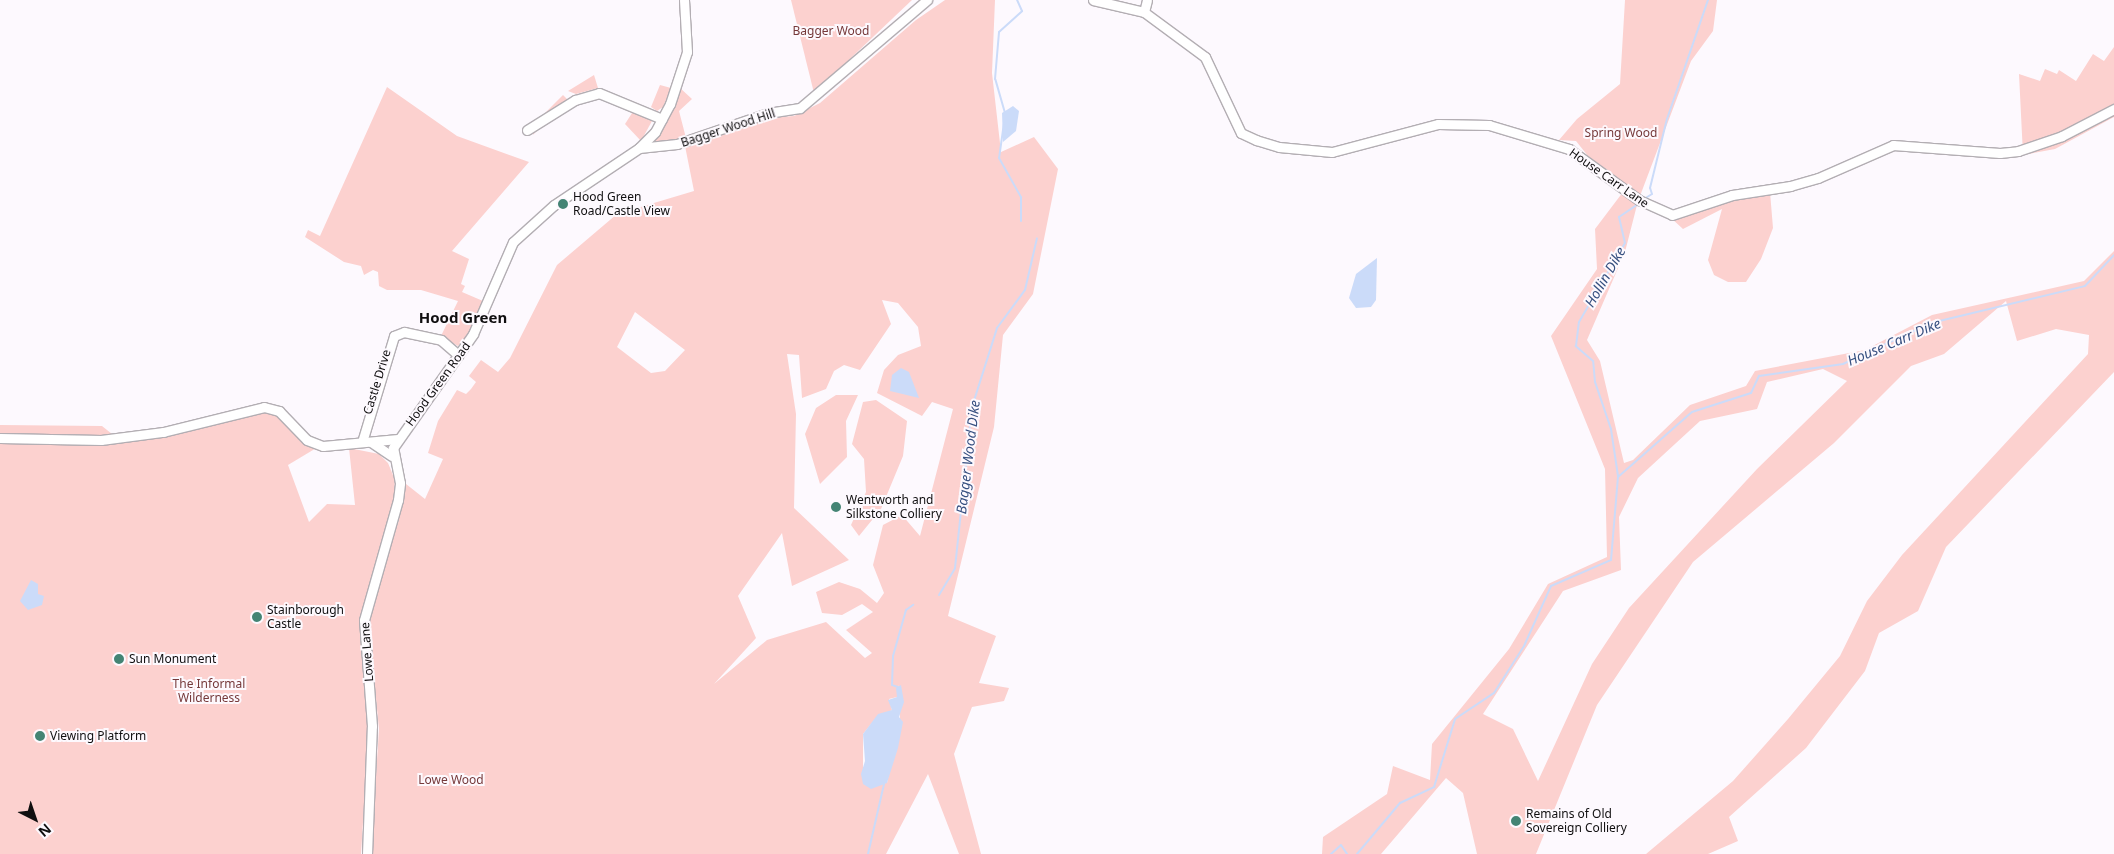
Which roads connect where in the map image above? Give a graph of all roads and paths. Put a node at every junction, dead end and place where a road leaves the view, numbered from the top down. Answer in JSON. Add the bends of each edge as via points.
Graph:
{"nodes":[{"id":1,"x":684,"y":0,"type":"edge"},
{"id":2,"x":927,"y":0,"type":"edge"},
{"id":3,"x":1093,"y":0,"type":"edge"},
{"id":4,"x":1147,"y":0,"type":"edge"},
{"id":5,"x":1144,"y":12,"type":"junction"},
{"id":6,"x":2114,"y":110,"type":"edge"},
{"id":7,"x":662,"y":119,"type":"junction"},
{"id":8,"x":527,"y":130,"type":"dead end"},
{"id":9,"x":639,"y":148,"type":"junction"},
{"id":10,"x":458,"y":356,"type":"junction"},
{"id":11,"x":0,"y":438,"type":"edge"},
{"id":12,"x":398,"y":439,"type":"junction"},
{"id":13,"x":366,"y":442,"type":"junction"},
{"id":14,"x":392,"y":456,"type":"junction"},
{"id":15,"x":367,"y":854,"type":"edge"}],
"edges":[{"from":1,"to":7,"type":"street","name":"Hood Green Road","via":[[687,52]]},
{"from":2,"to":9,"type":"street","name":"Bagger Wood Hill","via":[[800,108],[768,113],[677,144]]},
{"from":3,"to":5,"type":"street"},
{"from":4,"to":5,"type":"street"},
{"from":5,"to":6,"type":"street","name":"House Carr Lane","via":[[1205,57],[1242,133],[1279,147],[1332,152],[1438,124],[1489,126],[1569,149],[1642,202],[1672,215],[1732,195],[1818,178],[1893,145],[2000,153],[2018,151],[2062,136]]},
{"from":7,"to":8,"type":"street","via":[[599,93],[575,100]]},
{"from":7,"to":9,"type":"street","name":"Hood Green Road"},
{"from":9,"to":10,"type":"street","name":"Hood Green Road","via":[[554,205],[513,242],[474,334]]},
{"from":10,"to":12,"type":"street","name":"Hood Green Road"},
{"from":10,"to":13,"type":"street","name":"Castle Drive","via":[[441,340],[404,332],[394,336]]},
{"from":11,"to":13,"type":"street","via":[[110,439],[163,432],[264,407],[278,411],[307,440],[323,446]]},
{"from":12,"to":13,"type":"street"},
{"from":12,"to":14,"type":"street","name":"Hood Green Road"},
{"from":13,"to":14,"type":"street"},
{"from":14,"to":15,"type":"street","name":"Lowe Lane","via":[[400,483],[398,500],[364,620],[372,726]]}]}
